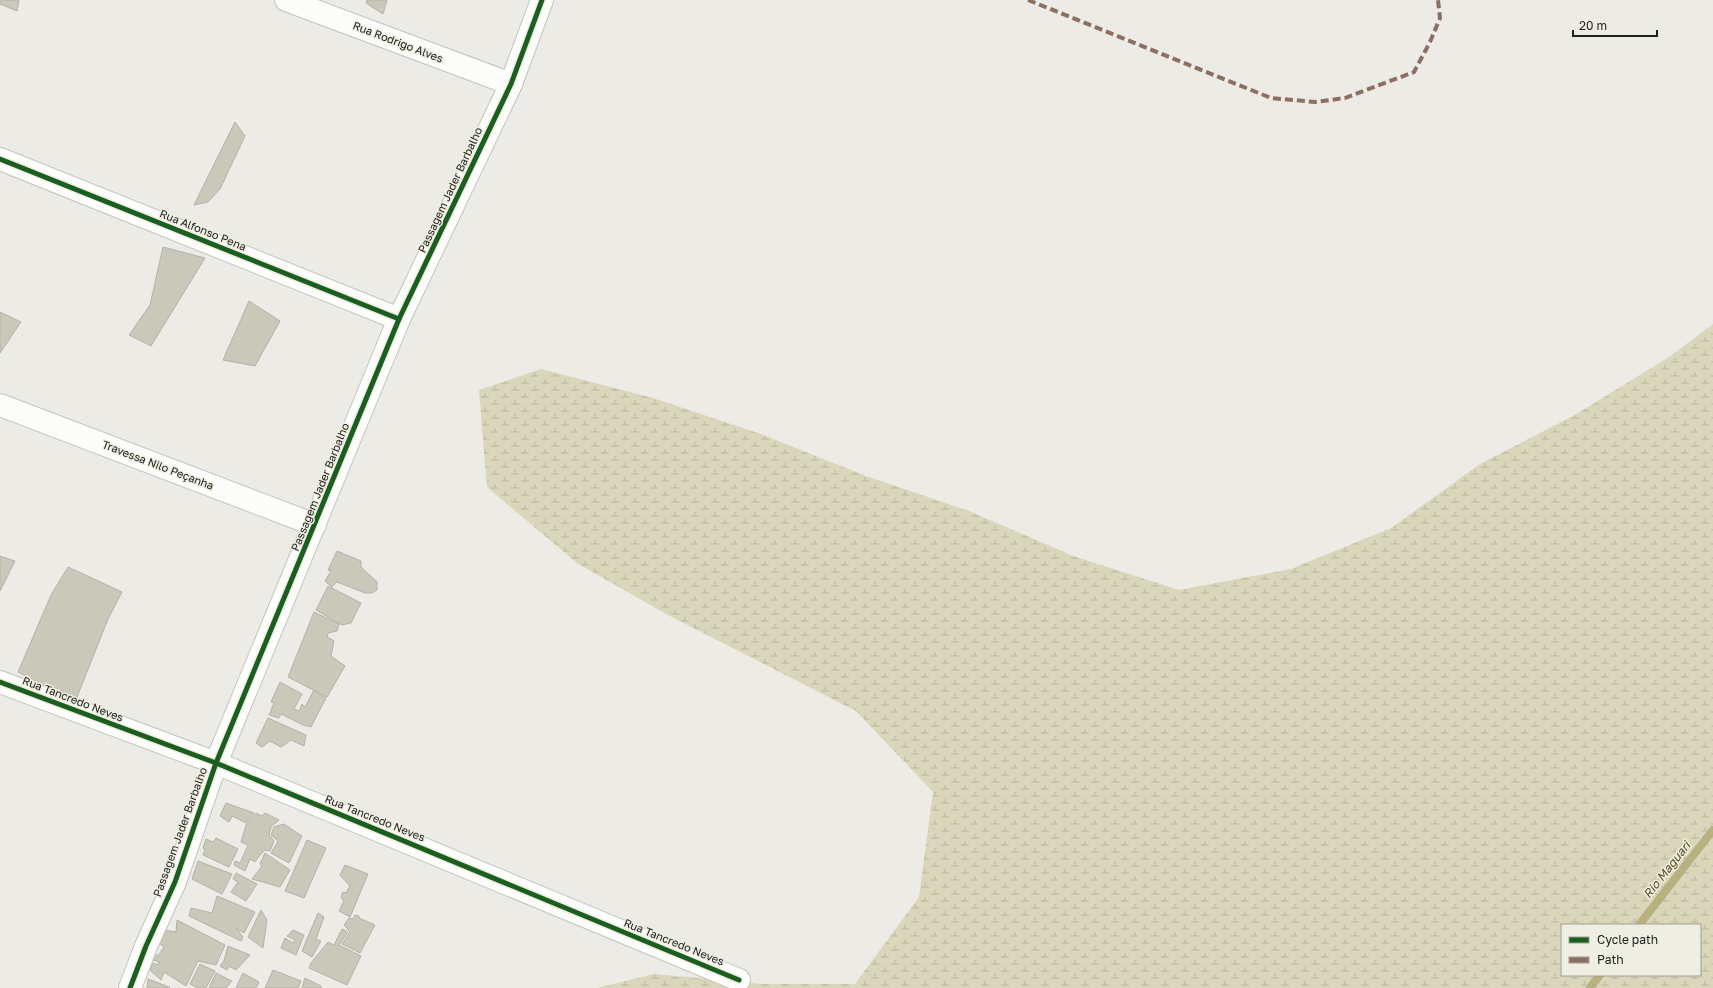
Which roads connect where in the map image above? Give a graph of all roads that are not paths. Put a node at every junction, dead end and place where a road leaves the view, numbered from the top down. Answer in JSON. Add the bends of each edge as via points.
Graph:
{"nodes":[{"id":1,"x":286,"y":0,"type":"edge"},
{"id":2,"x":542,"y":0,"type":"edge"},
{"id":3,"x":510,"y":84,"type":"junction"},
{"id":4,"x":0,"y":159,"type":"edge"},
{"id":5,"x":399,"y":319,"type":"junction"},
{"id":6,"x":0,"y":405,"type":"edge"},
{"id":7,"x":315,"y":525,"type":"junction"},
{"id":8,"x":0,"y":682,"type":"edge"},
{"id":9,"x":216,"y":763,"type":"junction"},
{"id":10,"x":739,"y":980,"type":"dead end"},
{"id":11,"x":130,"y":988,"type":"edge"}],
"edges":[{"from":1,"to":3,"type":"street","name":"Rua Rodrigo Alves"},
{"from":2,"to":3,"type":"street","name":"Passagem Jader Barbalho"},
{"from":3,"to":5,"type":"street","name":"Passagem Jader Barbalho"},
{"from":4,"to":5,"type":"street","name":"Rua Alfonso Pena"},
{"from":5,"to":7,"type":"street","name":"Passagem Jader Barbalho"},
{"from":6,"to":7,"type":"street","name":"Travessa Nilo Peçanha"},
{"from":7,"to":9,"type":"street","name":"Passagem Jader Barbalho"},
{"from":8,"to":9,"type":"street","name":"Rua Tancredo Neves"},
{"from":9,"to":10,"type":"street","name":"Rua Tancredo Neves"},
{"from":9,"to":11,"type":"street","name":"Passagem Jader Barbalho","via":[[175,882]]}]}
